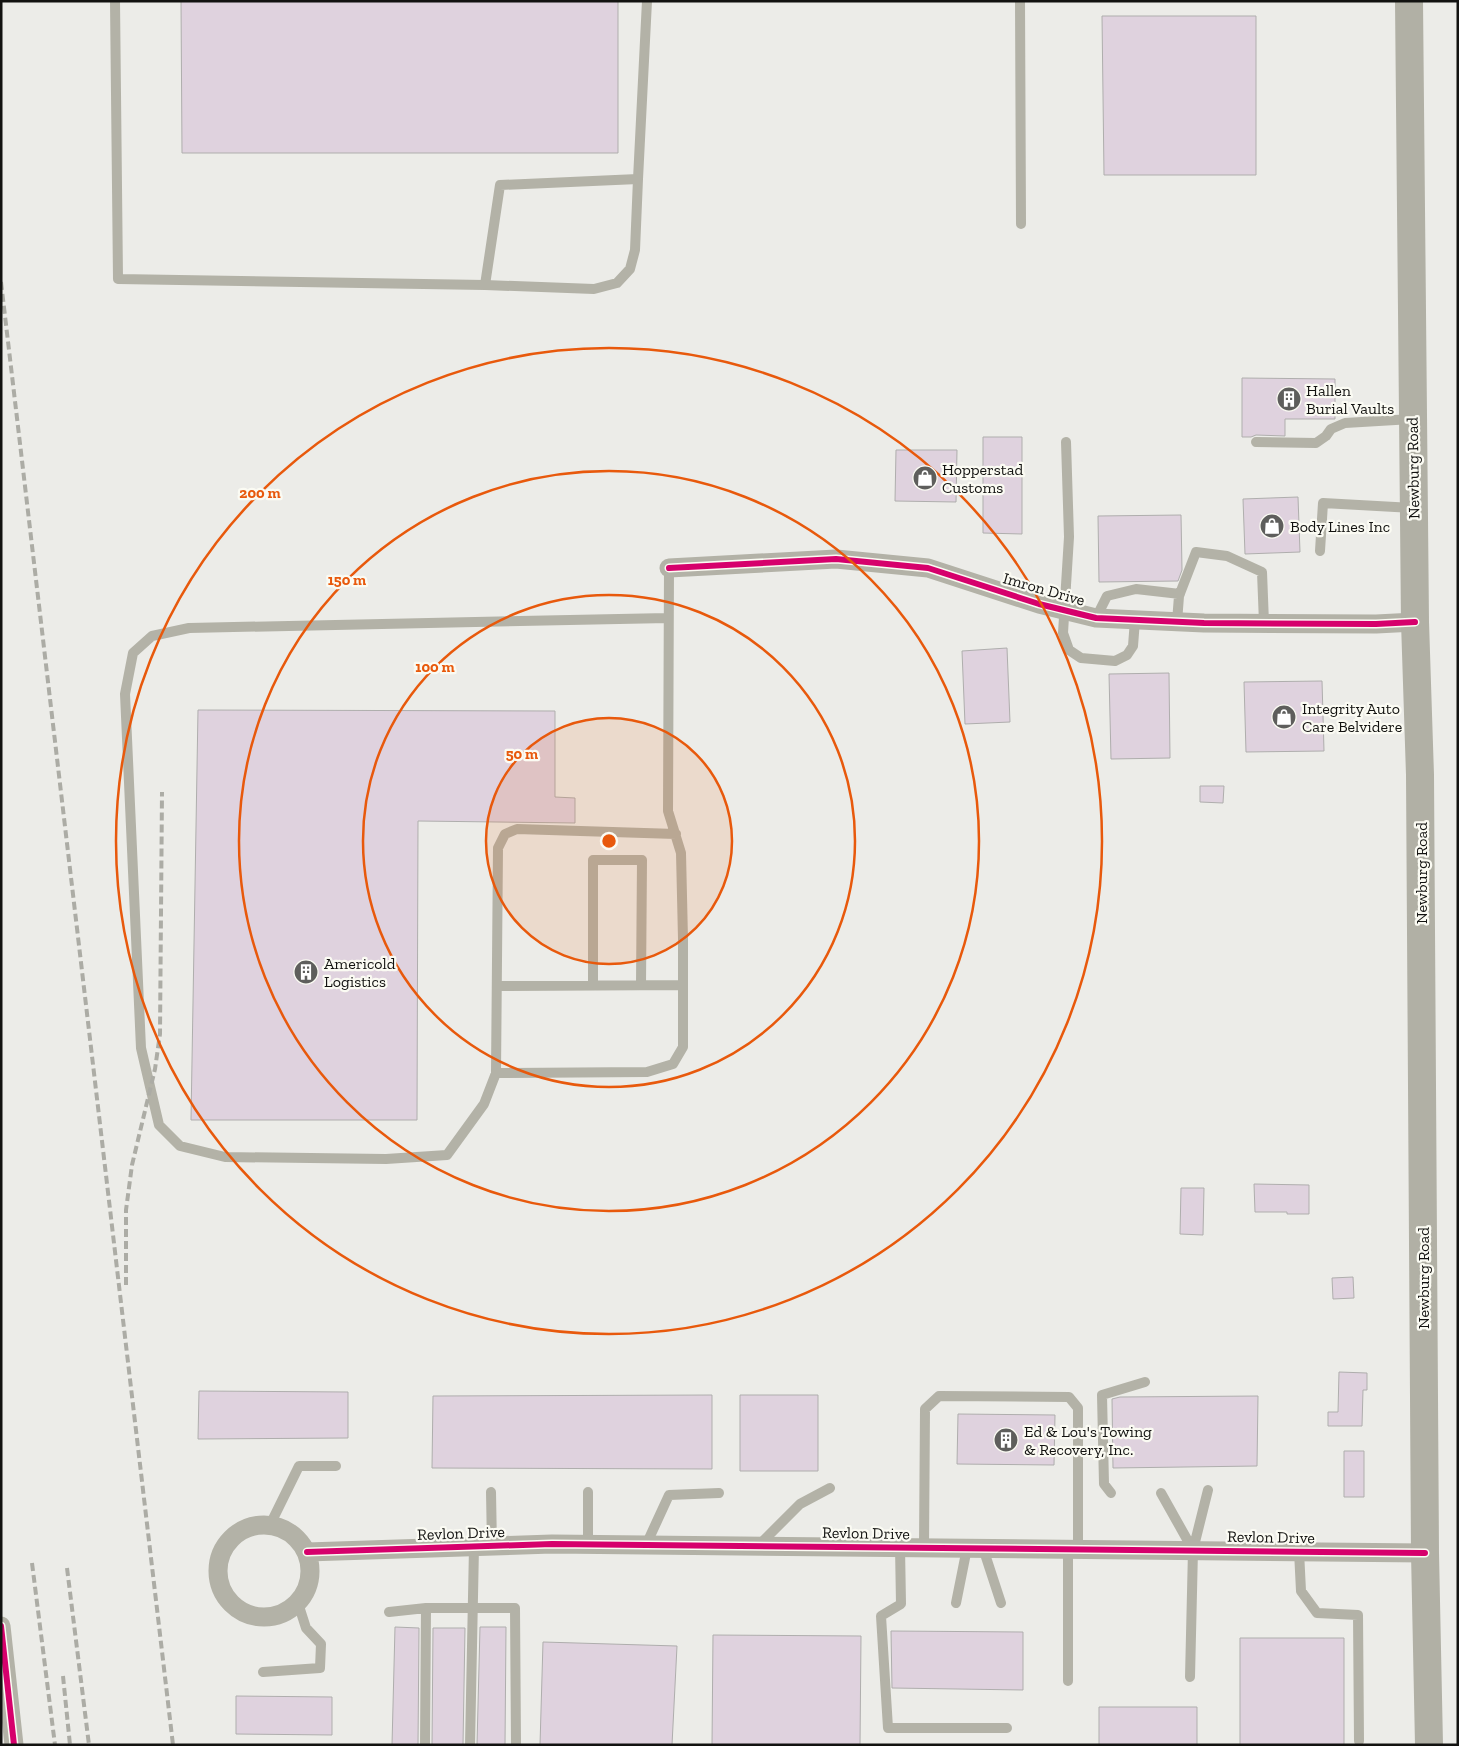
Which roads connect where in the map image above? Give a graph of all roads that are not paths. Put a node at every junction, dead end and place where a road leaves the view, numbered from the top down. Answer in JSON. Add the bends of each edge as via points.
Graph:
{"nodes":[{"id":1,"x":115,"y":1,"type":"edge"},
{"id":2,"x":646,"y":1,"type":"edge"},
{"id":3,"x":1020,"y":1,"type":"edge"},
{"id":4,"x":1409,"y":1,"type":"edge"},
{"id":5,"x":638,"y":179,"type":"junction"},
{"id":6,"x":1021,"y":224,"type":"dead end"},
{"id":7,"x":485,"y":285,"type":"junction"},
{"id":8,"x":1413,"y":419,"type":"junction"},
{"id":9,"x":1066,"y":442,"type":"dead end"},
{"id":10,"x":1256,"y":442,"type":"dead end"},
{"id":11,"x":1414,"y":508,"type":"junction"},
{"id":12,"x":1320,"y":551,"type":"dead end"},
{"id":13,"x":669,"y":568,"type":"joint"},
{"id":14,"x":1180,"y":594,"type":"junction"},
{"id":15,"x":1063,"y":610,"type":"junction"},
{"id":16,"x":668,"y":618,"type":"junction"},
{"id":17,"x":1096,"y":618,"type":"junction"},
{"id":18,"x":1135,"y":620,"type":"junction"},
{"id":19,"x":1177,"y":622,"type":"junction"},
{"id":20,"x":1415,"y":622,"type":"junction"},
{"id":21,"x":1264,"y":623,"type":"junction"},
{"id":22,"x":676,"y":834,"type":"junction"},
{"id":23,"x":593,"y":985,"type":"junction"},
{"id":24,"x":641,"y":985,"type":"junction"},
{"id":25,"x":683,"y":985,"type":"junction"},
{"id":26,"x":497,"y":986,"type":"junction"},
{"id":27,"x":496,"y":1073,"type":"junction"},
{"id":28,"x":1145,"y":1382,"type":"dead end"},
{"id":29,"x":336,"y":1466,"type":"dead end"},
{"id":30,"x":830,"y":1488,"type":"dead end"},
{"id":31,"x":1208,"y":1490,"type":"dead end"},
{"id":32,"x":491,"y":1492,"type":"dead end"},
{"id":33,"x":588,"y":1492,"type":"dead end"},
{"id":34,"x":719,"y":1493,"type":"dead end"},
{"id":35,"x":1111,"y":1493,"type":"dead end"},
{"id":36,"x":1161,"y":1493,"type":"dead end"},
{"id":37,"x":270,"y":1525,"type":"junction"},
{"id":38,"x":588,"y":1544,"type":"junction"},
{"id":39,"x":646,"y":1544,"type":"junction"},
{"id":40,"x":483,"y":1546,"type":"junction"},
{"id":41,"x":758,"y":1546,"type":"junction"},
{"id":42,"x":900,"y":1547,"type":"junction"},
{"id":43,"x":924,"y":1547,"type":"junction"},
{"id":44,"x":975,"y":1548,"type":"junction"},
{"id":45,"x":1073,"y":1549,"type":"junction"},
{"id":46,"x":1193,"y":1550,"type":"junction"},
{"id":47,"x":1300,"y":1551,"type":"junction"},
{"id":48,"x":307,"y":1552,"type":"junction"},
{"id":49,"x":1425,"y":1554,"type":"junction"},
{"id":50,"x":298,"y":1603,"type":"junction"},
{"id":51,"x":956,"y":1603,"type":"dead end"},
{"id":52,"x":1001,"y":1603,"type":"dead end"},
{"id":53,"x":426,"y":1608,"type":"junction"},
{"id":54,"x":473,"y":1608,"type":"junction"},
{"id":55,"x":390,"y":1612,"type":"dead end"},
{"id":56,"x":1,"y":1626,"type":"edge"},
{"id":57,"x":263,"y":1672,"type":"dead end"},
{"id":58,"x":1190,"y":1676,"type":"dead end"},
{"id":59,"x":1068,"y":1681,"type":"dead end"},
{"id":60,"x":1007,"y":1728,"type":"dead end"},
{"id":61,"x":1359,"y":1741,"type":"dead end"},
{"id":62,"x":14,"y":1745,"type":"edge"},
{"id":63,"x":425,"y":1745,"type":"edge"},
{"id":64,"x":470,"y":1745,"type":"edge"},
{"id":65,"x":516,"y":1745,"type":"edge"},
{"id":66,"x":1429,"y":1745,"type":"edge"}],
"edges":[{"from":1,"to":7,"type":"lane","via":[[118,279]]},
{"from":2,"to":5,"type":"lane"},
{"from":3,"to":6,"type":"lane"},
{"from":4,"to":8,"type":"main road","name":"Newburg Road"},
{"from":5,"to":7,"type":"lane","via":[[500,185]]},
{"from":5,"to":7,"type":"lane","via":[[635,250],[630,269],[618,283],[594,289]]},
{"from":8,"to":10,"type":"lane","via":[[1345,423],[1332,428],[1316,443]]},
{"from":8,"to":11,"type":"main road","name":"Newburg Road"},
{"from":9,"to":15,"type":"lane","via":[[1069,537]]},
{"from":11,"to":12,"type":"lane","via":[[1323,503]]},
{"from":11,"to":20,"type":"main road","name":"Newburg Road"},
{"from":13,"to":15,"type":"street","name":"Imron Drive","via":[[836,559],[928,568]]},
{"from":13,"to":16,"type":"lane"},
{"from":14,"to":17,"type":"lane","via":[[1136,589],[1107,596]]},
{"from":14,"to":19,"type":"lane"},
{"from":14,"to":21,"type":"lane","via":[[1196,552],[1227,556],[1262,572]]},
{"from":15,"to":17,"type":"street","name":"Imron Drive"},
{"from":15,"to":18,"type":"lane","via":[[1063,633],[1069,650],[1081,658],[1116,661],[1127,655],[1133,646]]},
{"from":16,"to":22,"type":"lane","via":[[668,811]]},
{"from":16,"to":27,"type":"lane","via":[[189,628],[152,636],[133,653],[125,694],[141,1048],[159,1124],[180,1146],[225,1157],[386,1159],[448,1155],[484,1104]]},
{"from":17,"to":18,"type":"street","name":"Imron Drive"},
{"from":18,"to":19,"type":"street","name":"Imron Drive"},
{"from":19,"to":21,"type":"street","name":"Imron Drive"},
{"from":20,"to":21,"type":"street","name":"Imron Drive"},
{"from":20,"to":49,"type":"main road","name":"Newburg Road","via":[[1420,784]]},
{"from":22,"to":25,"type":"lane","via":[[681,853]]},
{"from":22,"to":26,"type":"lane","via":[[517,829],[505,834],[498,848]]},
{"from":23,"to":24,"type":"lane"},
{"from":23,"to":24,"type":"lane","via":[[593,860],[642,860]]},
{"from":23,"to":26,"type":"lane"},
{"from":24,"to":25,"type":"lane"},
{"from":25,"to":27,"type":"lane","via":[[683,1047],[673,1064],[647,1072]]},
{"from":26,"to":27,"type":"lane"},
{"from":28,"to":35,"type":"lane","via":[[1102,1395],[1104,1484]]},
{"from":29,"to":37,"type":"lane","via":[[299,1466]]},
{"from":30,"to":41,"type":"lane","via":[[800,1504]]},
{"from":31,"to":46,"type":"lane"},
{"from":32,"to":40,"type":"lane"},
{"from":33,"to":38,"type":"lane"},
{"from":34,"to":39,"type":"lane","via":[[669,1495]]},
{"from":36,"to":46,"type":"lane"},
{"from":37,"to":48,"type":"street","via":[[286,1530]]},
{"from":37,"to":50,"type":"street","via":[[244,1529],[224,1547],[219,1560],[220,1587],[236,1608],[261,1618],[288,1612]]},
{"from":38,"to":39,"type":"street","name":"Revlon Drive"},
{"from":38,"to":40,"type":"street","name":"Revlon Drive"},
{"from":39,"to":41,"type":"street","name":"Revlon Drive"},
{"from":40,"to":48,"type":"street","name":"Revlon Drive"},
{"from":40,"to":54,"type":"lane"},
{"from":41,"to":42,"type":"street","name":"Revlon Drive"},
{"from":42,"to":43,"type":"street","name":"Revlon Drive"},
{"from":42,"to":60,"type":"lane","via":[[901,1604],[881,1616],[888,1728]]},
{"from":43,"to":44,"type":"street","name":"Revlon Drive"},
{"from":43,"to":45,"type":"lane","via":[[926,1409],[940,1396],[1069,1397],[1078,1408]]},
{"from":44,"to":45,"type":"street","name":"Revlon Drive"},
{"from":44,"to":51,"type":"lane"},
{"from":44,"to":52,"type":"lane"},
{"from":45,"to":46,"type":"street","name":"Revlon Drive"},
{"from":45,"to":59,"type":"lane"},
{"from":46,"to":47,"type":"street","name":"Revlon Drive"},
{"from":46,"to":58,"type":"lane"},
{"from":47,"to":49,"type":"street","name":"Revlon Drive"},
{"from":47,"to":61,"type":"lane","via":[[1301,1591],[1317,1613],[1358,1615]]},
{"from":48,"to":50,"type":"street","via":[[310,1579]]},
{"from":49,"to":66,"type":"main road","name":"Newburg Road"},
{"from":50,"to":57,"type":"lane","via":[[306,1628],[321,1644],[320,1668]]},
{"from":53,"to":54,"type":"lane"},
{"from":53,"to":55,"type":"lane"},
{"from":53,"to":63,"type":"lane"},
{"from":54,"to":64,"type":"lane"},
{"from":54,"to":65,"type":"lane","via":[[515,1608]]},
{"from":56,"to":62,"type":"street"}]}
